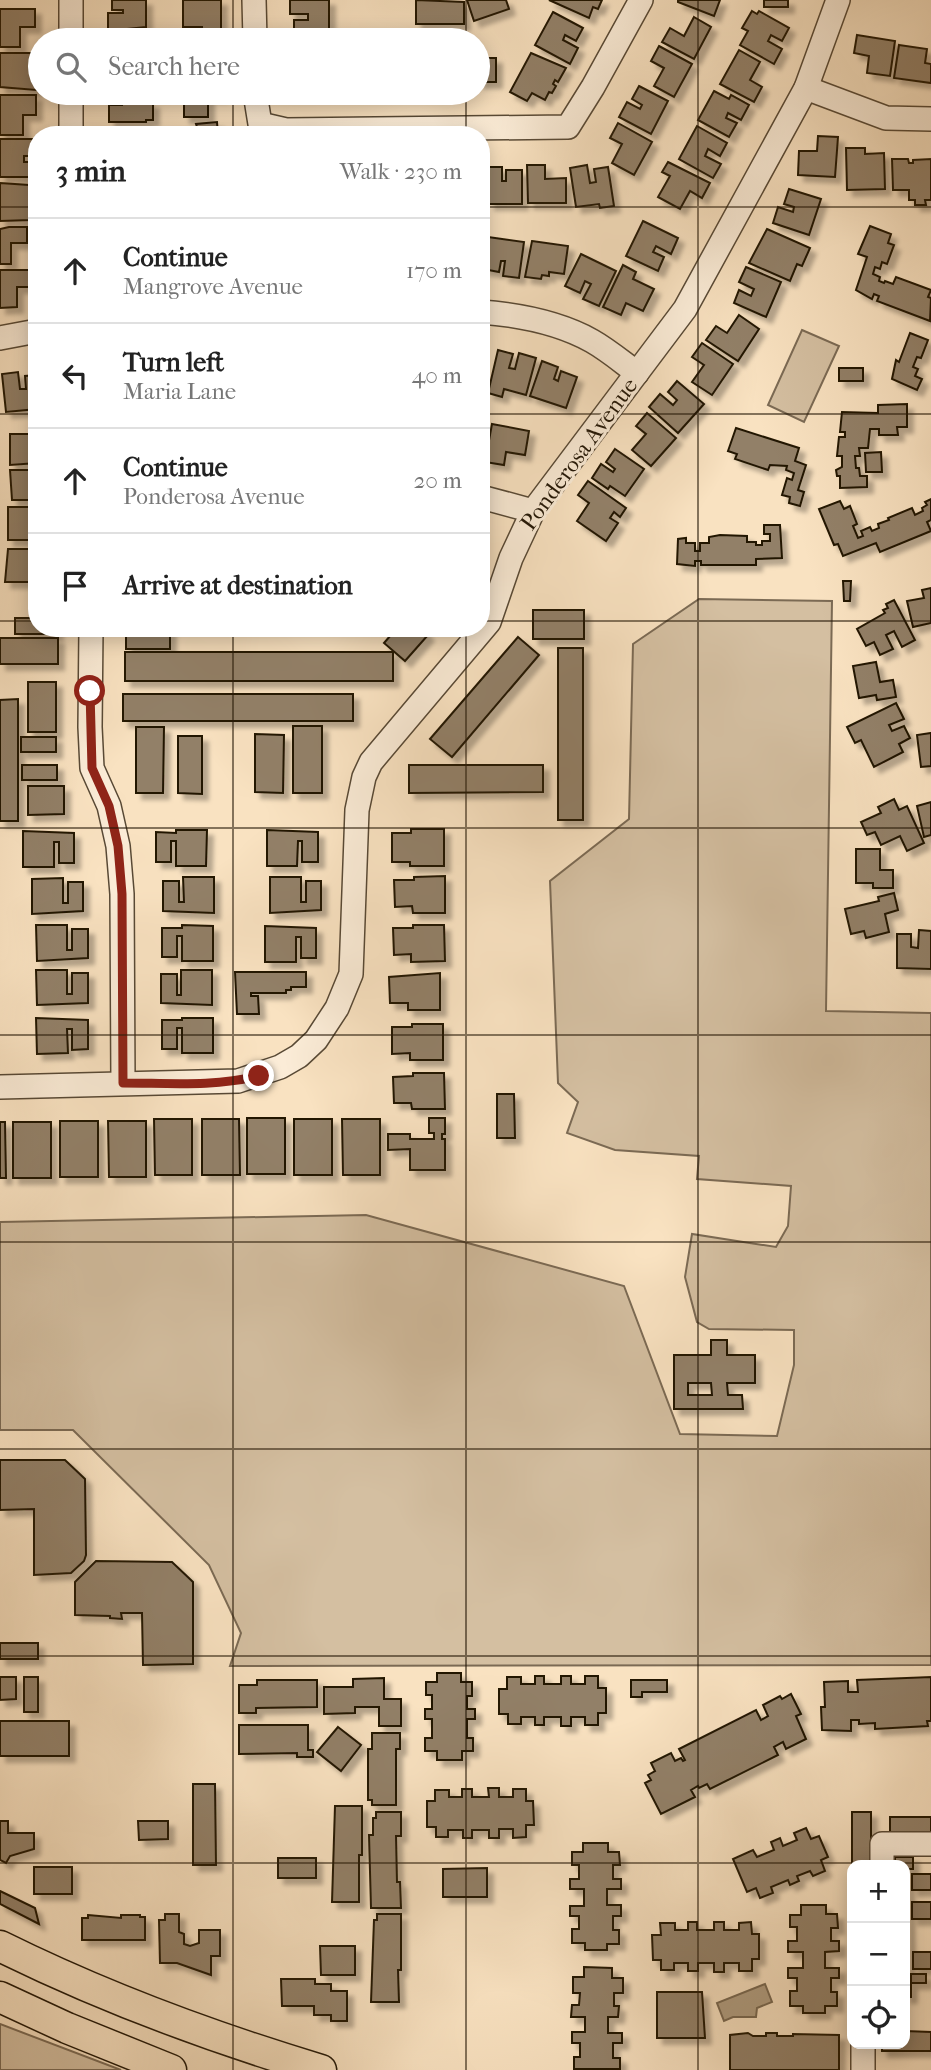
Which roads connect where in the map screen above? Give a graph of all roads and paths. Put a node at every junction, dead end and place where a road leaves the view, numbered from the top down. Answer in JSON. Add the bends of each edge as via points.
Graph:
{"nodes":[{"id":1,"x":71,"y":0,"type":"edge"},
{"id":2,"x":254,"y":0,"type":"edge"},
{"id":3,"x":641,"y":0,"type":"edge"},
{"id":4,"x":838,"y":0,"type":"edge"},
{"id":5,"x":71,"y":28,"type":"edge"},
{"id":6,"x":255,"y":28,"type":"edge"},
{"id":7,"x":806,"y":88,"type":"junction"},
{"id":8,"x":71,"y":105,"type":"edge"},
{"id":9,"x":257,"y":105,"type":"edge"},
{"id":10,"x":931,"y":119,"type":"edge"},
{"id":11,"x":71,"y":126,"type":"edge"},
{"id":12,"x":269,"y":126,"type":"edge"},
{"id":13,"x":490,"y":128,"type":"edge"},
{"id":14,"x":490,"y":314,"type":"edge"},
{"id":15,"x":28,"y":333,"type":"edge"},
{"id":16,"x":0,"y":338,"type":"edge"},
{"id":17,"x":637,"y":373,"type":"junction"},
{"id":18,"x":490,"y":499,"type":"edge"},
{"id":19,"x":533,"y":511,"type":"junction"},
{"id":20,"x":490,"y":619,"type":"edge"},
{"id":21,"x":92,"y":637,"type":"edge"},
{"id":22,"x":476,"y":637,"type":"edge"},
{"id":23,"x":123,"y":1083,"type":"junction"},
{"id":24,"x":0,"y":1087,"type":"edge"},
{"id":25,"x":931,"y":1844,"type":"edge"},
{"id":26,"x":882,"y":1860,"type":"edge"},
{"id":27,"x":0,"y":1947,"type":"edge"},
{"id":28,"x":0,"y":1997,"type":"edge"},
{"id":29,"x":863,"y":2049,"type":"edge"},
{"id":30,"x":171,"y":2070,"type":"edge"},
{"id":31,"x":321,"y":2070,"type":"edge"},
{"id":32,"x":863,"y":2070,"type":"edge"}],
"edges":[{"from":1,"to":5,"type":"street"},
{"from":2,"to":6,"type":"street"},
{"from":3,"to":13,"type":"street","via":[[568,127]]},
{"from":4,"to":7,"type":"street","name":"Ponderosa Avenue"},
{"from":7,"to":10,"type":"street","via":[[886,118]]},
{"from":7,"to":17,"type":"street","name":"Ponderosa Avenue","via":[[685,309]]},
{"from":8,"to":11,"type":"street"},
{"from":9,"to":12,"type":"street","via":[[260,124]]},
{"from":14,"to":17,"type":"street","via":[[558,325],[594,342]]},
{"from":15,"to":16,"type":"street"},
{"from":17,"to":19,"type":"street","name":"Ponderosa Avenue"},
{"from":18,"to":19,"type":"street"},
{"from":19,"to":20,"type":"street","name":"Ponderosa Avenue"},
{"from":21,"to":23,"type":"street","via":[[92,768],[109,806],[122,894]]},
{"from":22,"to":23,"type":"street","name":"Ponderosa Avenue","via":[[388,738],[364,777],[357,810],[351,974],[337,1008],[316,1040],[280,1067],[238,1081]]},
{"from":23,"to":24,"type":"street","name":"Ponderosa Avenue"},
{"from":25,"to":26,"type":"street","via":[[882,1844]]},
{"from":27,"to":31,"type":"main road","via":[[86,1987]]},
{"from":28,"to":30,"type":"main road"},
{"from":29,"to":32,"type":"street"}]}
